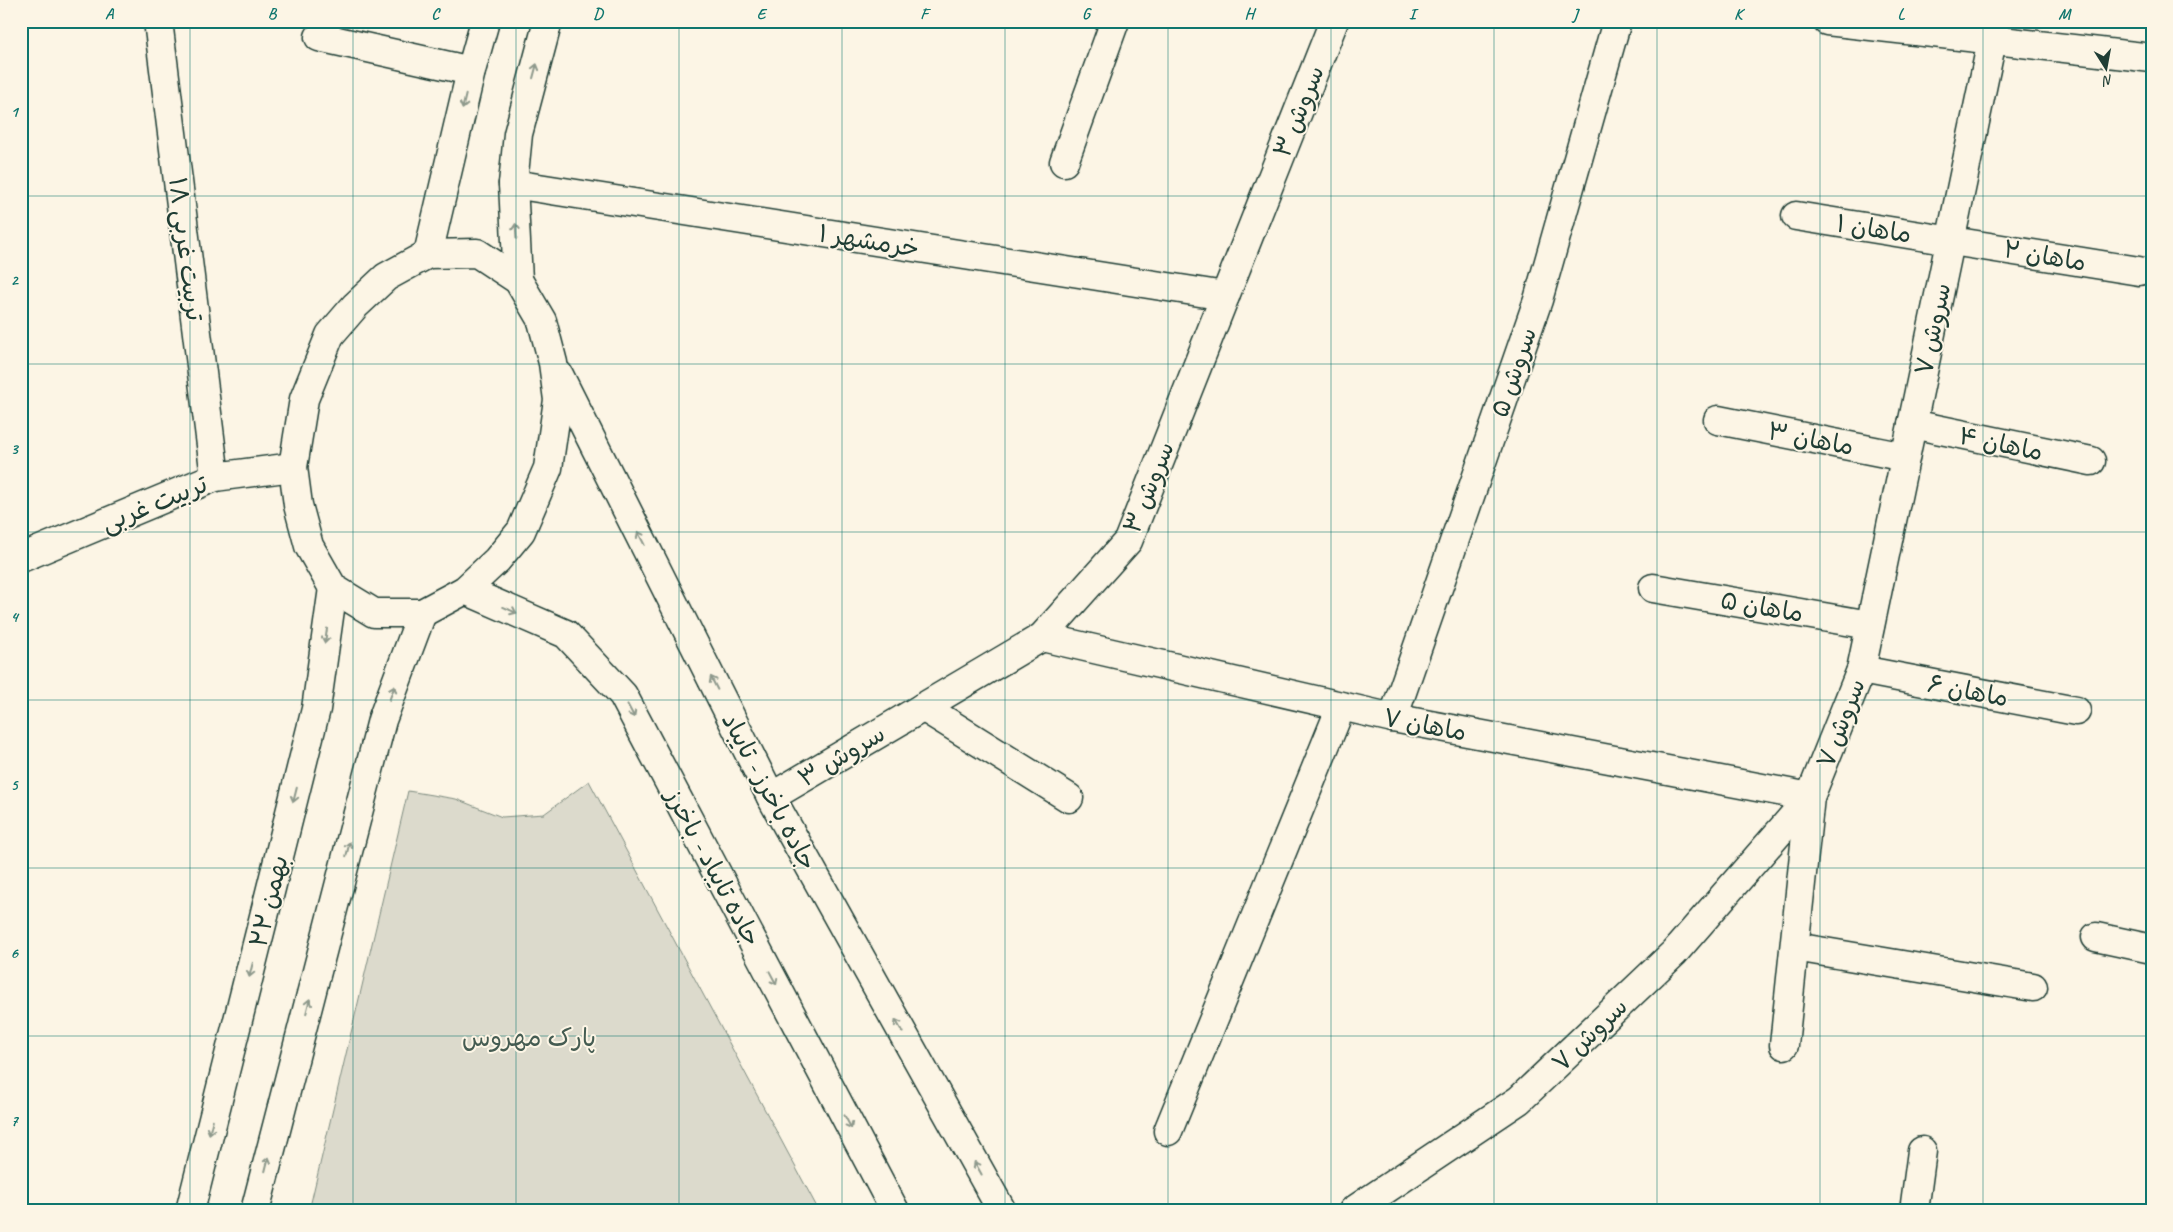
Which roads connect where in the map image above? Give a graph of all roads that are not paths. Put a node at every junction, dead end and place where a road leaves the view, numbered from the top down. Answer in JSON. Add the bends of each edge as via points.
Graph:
{"nodes":[{"id":1,"x":158,"y":21,"type":"edge"},
{"id":2,"x":485,"y":21,"type":"edge"},
{"id":3,"x":548,"y":21,"type":"edge"},
{"id":4,"x":1115,"y":21,"type":"edge"},
{"id":5,"x":1334,"y":21,"type":"edge"},
{"id":6,"x":1618,"y":21,"type":"edge"},
{"id":7,"x":1826,"y":21,"type":"edge"},
{"id":8,"x":1994,"y":31,"type":"edge"},
{"id":9,"x":319,"y":38,"type":"dead end"},
{"id":10,"x":2152,"y":58,"type":"edge"},
{"id":11,"x":471,"y":71,"type":"junction"},
{"id":12,"x":1064,"y":162,"type":"dead end"},
{"id":13,"x":513,"y":184,"type":"junction"},
{"id":14,"x":1796,"y":216,"type":"dead end"},
{"id":15,"x":1951,"y":240,"type":"junction"},
{"id":16,"x":428,"y":254,"type":"junction"},
{"id":17,"x":2139,"y":271,"type":"dead end"},
{"id":18,"x":518,"y":280,"type":"junction"},
{"id":19,"x":1225,"y":296,"type":"junction"},
{"id":20,"x":553,"y":363,"type":"junction"},
{"id":21,"x":1718,"y":420,"type":"dead end"},
{"id":22,"x":1912,"y":424,"type":"junction"},
{"id":23,"x":1905,"y":457,"type":"junction"},
{"id":24,"x":2091,"y":461,"type":"dead end"},
{"id":25,"x":293,"y":467,"type":"junction"},
{"id":26,"x":215,"y":477,"type":"junction"},
{"id":27,"x":22,"y":556,"type":"edge"},
{"id":28,"x":333,"y":588,"type":"junction"},
{"id":29,"x":1653,"y":588,"type":"dead end"},
{"id":30,"x":465,"y":590,"type":"junction"},
{"id":31,"x":422,"y":613,"type":"junction"},
{"id":32,"x":1870,"y":625,"type":"junction"},
{"id":33,"x":1042,"y":637,"type":"junction"},
{"id":34,"x":1861,"y":670,"type":"junction"},
{"id":35,"x":923,"y":707,"type":"junction"},
{"id":36,"x":1341,"y":707,"type":"junction"},
{"id":37,"x":2076,"y":711,"type":"dead end"},
{"id":38,"x":1393,"y":718,"type":"junction"},
{"id":39,"x":771,"y":797,"type":"junction"},
{"id":40,"x":1810,"y":797,"type":"junction"},
{"id":41,"x":1069,"y":798,"type":"dead end"},
{"id":42,"x":2096,"y":937,"type":"dead end"},
{"id":43,"x":1794,"y":948,"type":"junction"},
{"id":44,"x":2152,"y":949,"type":"edge"},
{"id":45,"x":2033,"y":988,"type":"dead end"},
{"id":46,"x":1784,"y":1045,"type":"dead end"},
{"id":47,"x":1168,"y":1132,"type":"dead end"},
{"id":48,"x":1922,"y":1151,"type":"dead end"},
{"id":49,"x":190,"y":1211,"type":"edge"},
{"id":50,"x":255,"y":1211,"type":"edge"},
{"id":51,"x":895,"y":1211,"type":"edge"},
{"id":52,"x":1002,"y":1211,"type":"edge"},
{"id":53,"x":1353,"y":1211,"type":"edge"},
{"id":54,"x":1914,"y":1211,"type":"edge"}],
"edges":[{"from":1,"to":26,"type":"street","name":"تربیت غربی ۱۸"},
{"from":2,"to":11,"type":"street"},
{"from":13,"to":3,"type":"street","one_way":true,"via":[[518,134]]},
{"from":4,"to":12,"type":"street"},
{"from":5,"to":19,"type":"street","name":"سروش ۳"},
{"from":6,"to":38,"type":"street","name":"سروش ۵","via":[[1538,300]]},
{"from":7,"to":8,"type":"street"},
{"from":8,"to":10,"type":"street"},
{"from":8,"to":15,"type":"street","name":"سروش ۷"},
{"from":9,"to":11,"type":"street"},
{"from":11,"to":16,"type":"street","one_way":true},
{"from":18,"to":13,"type":"street","one_way":true},
{"from":13,"to":19,"type":"street","name":"خرمشهر ۱"},
{"from":14,"to":15,"type":"street","name":"ماهان ۱"},
{"from":15,"to":17,"type":"street","name":"ماهان ۲"},
{"from":15,"to":22,"type":"street","name":"سروش ۷"},
{"from":16,"to":18,"type":"street","via":[[477,254]]},
{"from":16,"to":25,"type":"street","via":[[386,277],[355,306],[330,336],[304,399]]},
{"from":18,"to":20,"type":"street","via":[[542,321]]},
{"from":19,"to":33,"type":"street","name":"سروش ۳","via":[[1128,541]]},
{"from":20,"to":30,"type":"street","via":[[558,400],[548,468],[520,531],[497,560]]},
{"from":39,"to":20,"type":"street","name":"جاده باخرز - تایباد","one_way":true},
{"from":21,"to":23,"type":"street","name":"ماهان ۳"},
{"from":22,"to":23,"type":"street","name":"سروش ۷"},
{"from":22,"to":24,"type":"street","name":"ماهان ۴"},
{"from":23,"to":32,"type":"street","name":"سروش ۷"},
{"from":25,"to":26,"type":"street","name":"تربیت غربی"},
{"from":25,"to":28,"type":"street","via":[[298,505],[309,546]]},
{"from":26,"to":27,"type":"street","name":"تربیت غربی"},
{"from":28,"to":31,"type":"street","via":[[374,613]]},
{"from":28,"to":49,"type":"street","name":"۲۲ بهمن","one_way":true,"via":[[316,709]]},
{"from":29,"to":32,"type":"street","name":"ماهان ۵"},
{"from":30,"to":31,"type":"street"},
{"from":30,"to":51,"type":"street","name":"جاده تایباد - باخرز","one_way":true,"via":[[566,634],[623,695]]},
{"from":50,"to":31,"type":"street","one_way":true,"via":[[382,720]]},
{"from":32,"to":34,"type":"street","name":"سروش ۷"},
{"from":33,"to":35,"type":"street","name":"سروش ۳"},
{"from":33,"to":36,"type":"street","name":"ماهان ۷"},
{"from":34,"to":37,"type":"street","name":"ماهان ۶"},
{"from":34,"to":40,"type":"street","name":"سروش ۷"},
{"from":35,"to":39,"type":"street","name":"سروش ۳"},
{"from":35,"to":41,"type":"street"},
{"from":36,"to":38,"type":"street","name":"ماهان ۷"},
{"from":36,"to":47,"type":"street"},
{"from":38,"to":40,"type":"street","name":"ماهان ۷"},
{"from":52,"to":39,"type":"street","name":"جاده باخرز - تایباد","one_way":true},
{"from":40,"to":43,"type":"street"},
{"from":40,"to":53,"type":"street","name":"سروش ۷","via":[[1674,953],[1519,1100]]},
{"from":42,"to":44,"type":"street"},
{"from":43,"to":45,"type":"street"},
{"from":43,"to":46,"type":"street"},
{"from":48,"to":54,"type":"street"}]}
